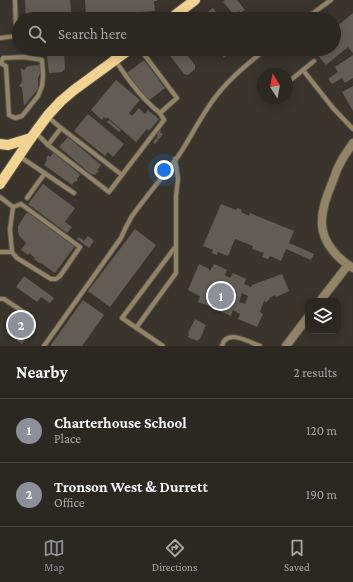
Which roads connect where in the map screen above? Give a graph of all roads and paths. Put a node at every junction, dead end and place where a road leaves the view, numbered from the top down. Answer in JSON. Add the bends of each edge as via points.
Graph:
{"nodes":[{"id":1,"x":15,"y":0,"type":"edge"},
{"id":2,"x":195,"y":0,"type":"edge"},
{"id":3,"x":331,"y":0,"type":"edge"},
{"id":4,"x":15,"y":12,"type":"edge"},
{"id":5,"x":179,"y":12,"type":"edge"},
{"id":6,"x":315,"y":12,"type":"edge"},
{"id":7,"x":12,"y":36,"type":"edge"},
{"id":8,"x":0,"y":38,"type":"edge"},
{"id":9,"x":112,"y":56,"type":"edge"},
{"id":10,"x":120,"y":56,"type":"edge"},
{"id":11,"x":145,"y":56,"type":"edge"},
{"id":12,"x":257,"y":56,"type":"edge"},
{"id":13,"x":115,"y":60,"type":"junction"},
{"id":14,"x":314,"y":61,"type":"dead end"},
{"id":15,"x":1,"y":63,"type":"edge"},
{"id":16,"x":303,"y":70,"type":"junction"},
{"id":17,"x":293,"y":78,"type":"edge"},
{"id":18,"x":160,"y":113,"type":"junction"},
{"id":19,"x":47,"y":116,"type":"junction"},
{"id":20,"x":61,"y":128,"type":"junction"},
{"id":21,"x":353,"y":129,"type":"edge"},
{"id":22,"x":33,"y":136,"type":"junction"},
{"id":23,"x":353,"y":143,"type":"edge"},
{"id":24,"x":0,"y":144,"type":"edge"},
{"id":25,"x":48,"y":145,"type":"junction"},
{"id":26,"x":19,"y":156,"type":"junction"},
{"id":27,"x":175,"y":159,"type":"junction"},
{"id":28,"x":45,"y":173,"type":"junction"},
{"id":29,"x":122,"y":175,"type":"junction"},
{"id":30,"x":0,"y":184,"type":"edge"},
{"id":31,"x":74,"y":193,"type":"dead end"},
{"id":32,"x":0,"y":197,"type":"edge"},
{"id":33,"x":27,"y":198,"type":"dead end"},
{"id":34,"x":13,"y":207,"type":"junction"},
{"id":35,"x":176,"y":246,"type":"junction"},
{"id":36,"x":0,"y":252,"type":"edge"},
{"id":37,"x":12,"y":252,"type":"junction"},
{"id":38,"x":350,"y":267,"type":"edge"},
{"id":39,"x":323,"y":298,"type":"edge"},
{"id":40,"x":0,"y":299,"type":"edge"},
{"id":41,"x":31,"y":317,"type":"dead end"},
{"id":42,"x":305,"y":321,"type":"edge"},
{"id":43,"x":136,"y":328,"type":"junction"},
{"id":44,"x":44,"y":346,"type":"edge"},
{"id":45,"x":162,"y":346,"type":"edge"},
{"id":46,"x":222,"y":346,"type":"edge"},
{"id":47,"x":260,"y":346,"type":"edge"},
{"id":48,"x":286,"y":346,"type":"edge"}],
"edges":[{"from":1,"to":4,"type":"lane"},
{"from":2,"to":5,"type":"main road"},
{"from":3,"to":6,"type":"lane"},
{"from":7,"to":8,"type":"lane"},
{"from":9,"to":13,"type":"lane"},
{"from":10,"to":13,"type":"main road"},
{"from":11,"to":18,"type":"lane","via":[[177,98]]},
{"from":12,"to":27,"type":"lane","via":[[220,92]]},
{"from":13,"to":18,"type":"lane","via":[[147,102]]},
{"from":13,"to":19,"type":"main road","via":[[61,101]]},
{"from":14,"to":16,"type":"lane"},
{"from":15,"to":15,"type":"lane","via":[[6,66],[9,115],[15,118],[22,116],[38,96],[42,86],[42,60],[24,57],[3,58]]},
{"from":16,"to":17,"type":"lane"},
{"from":16,"to":21,"type":"lane"},
{"from":18,"to":29,"type":"lane","via":[[164,120]]},
{"from":19,"to":20,"type":"lane"},
{"from":19,"to":22,"type":"main road"},
{"from":20,"to":25,"type":"lane"},
{"from":20,"to":29,"type":"lane"},
{"from":22,"to":24,"type":"main road","via":[[8,145]]},
{"from":22,"to":25,"type":"lane"},
{"from":22,"to":26,"type":"main road"},
{"from":23,"to":38,"type":"street","via":[[340,164],[328,192],[323,208],[322,226],[326,240],[335,254]]},
{"from":25,"to":29,"type":"lane","via":[[109,192]]},
{"from":26,"to":28,"type":"lane"},
{"from":26,"to":30,"type":"main road"},
{"from":27,"to":35,"type":"lane","via":[[178,179]]},
{"from":27,"to":44,"type":"lane","via":[[132,216],[121,238]]},
{"from":28,"to":31,"type":"lane"},
{"from":28,"to":33,"type":"lane"},
{"from":32,"to":34,"type":"lane"},
{"from":34,"to":37,"type":"lane","via":[[10,229]]},
{"from":34,"to":37,"type":"lane","via":[[21,204],[80,247],[60,276],[51,280]]},
{"from":35,"to":43,"type":"lane","via":[[176,273]]},
{"from":35,"to":43,"type":"lane","via":[[122,318]]},
{"from":36,"to":37,"type":"lane"},
{"from":38,"to":39,"type":"street"},
{"from":40,"to":41,"type":"lane","via":[[4,299]]},
{"from":42,"to":48,"type":"street"},
{"from":43,"to":45,"type":"lane"},
{"from":46,"to":47,"type":"lane","via":[[226,339],[236,337]]}]}
